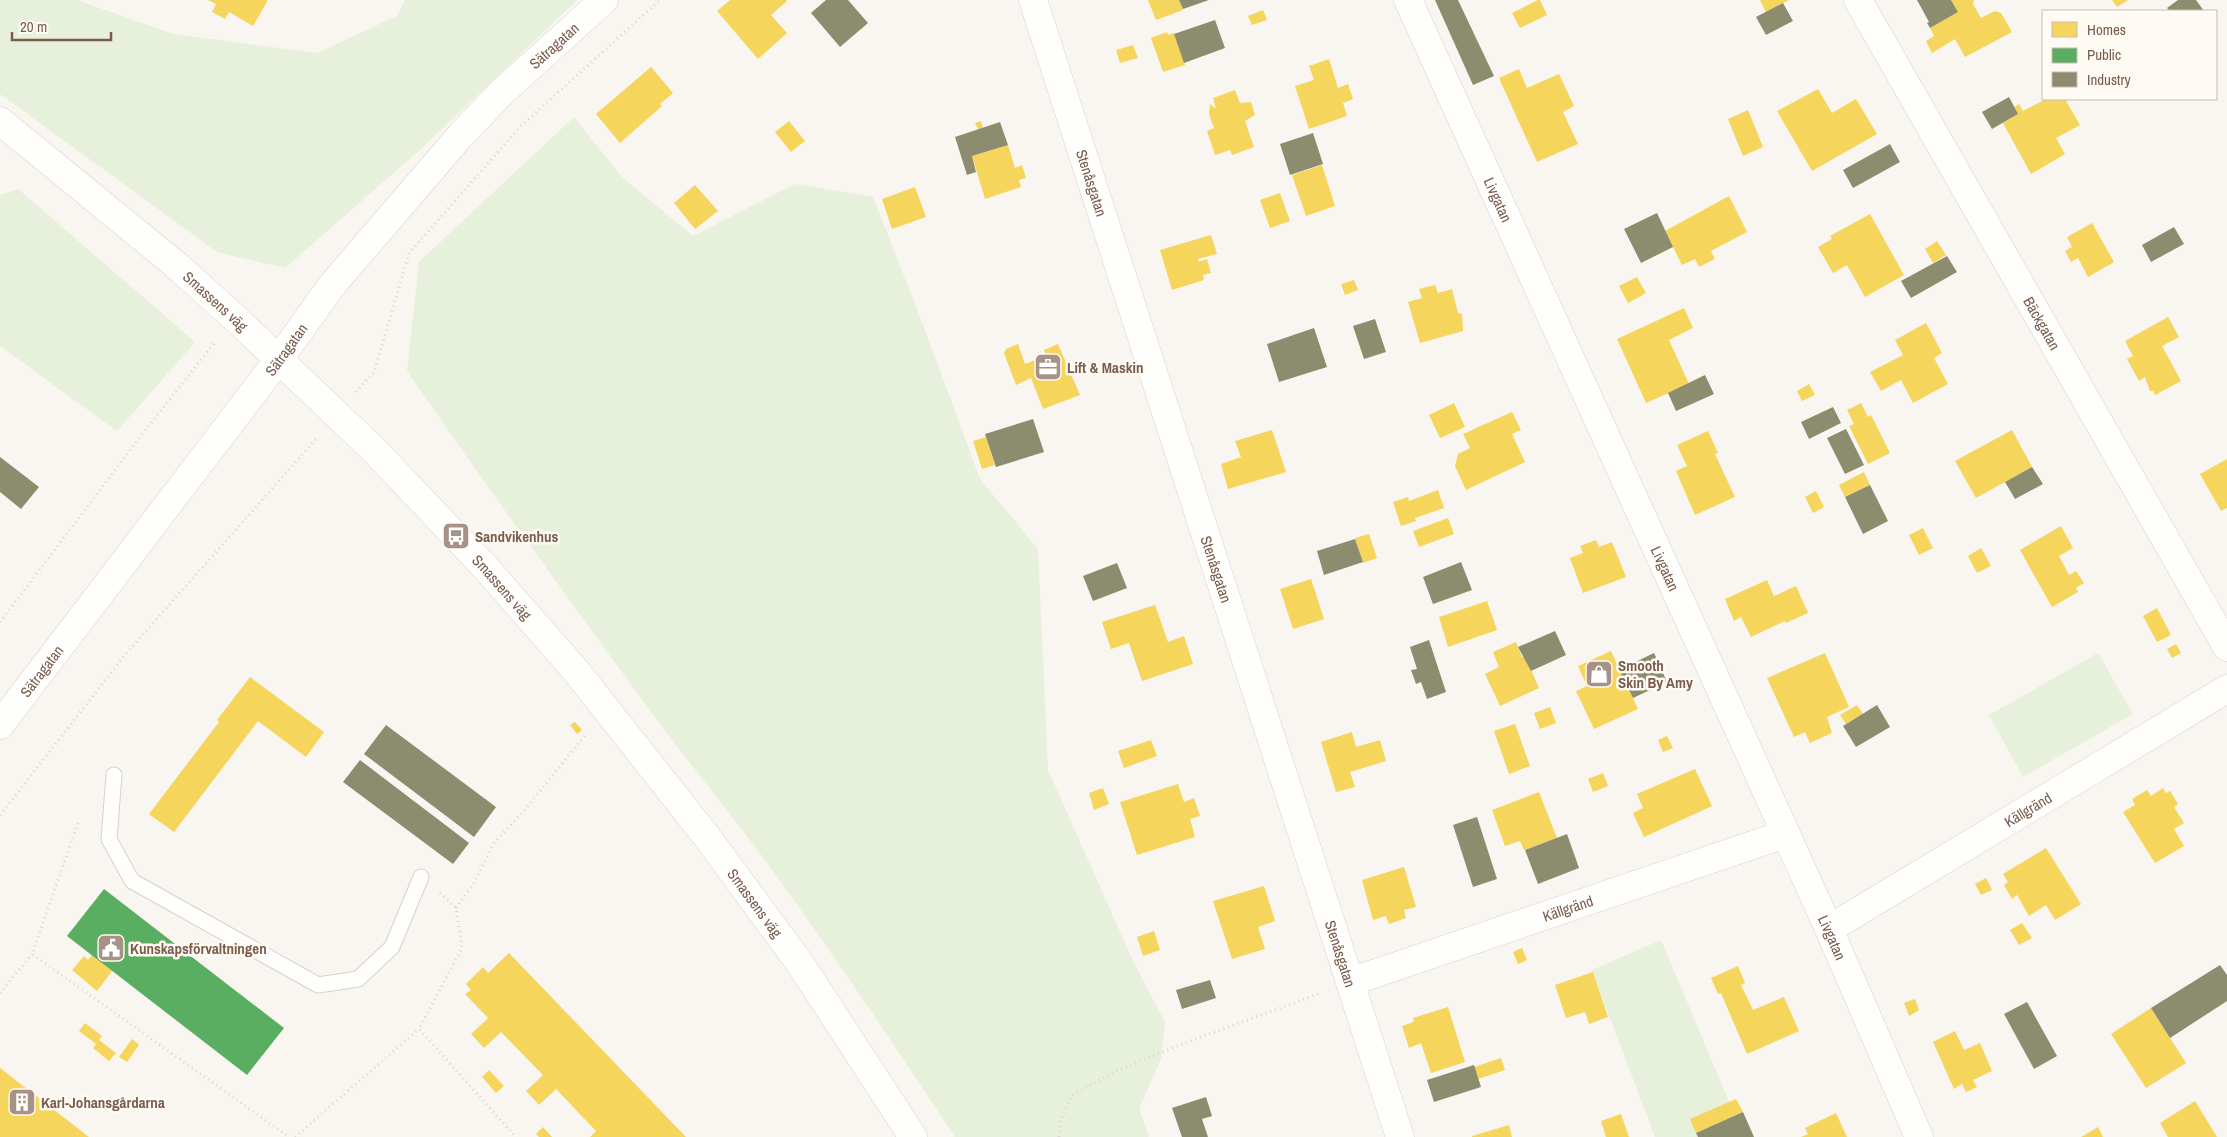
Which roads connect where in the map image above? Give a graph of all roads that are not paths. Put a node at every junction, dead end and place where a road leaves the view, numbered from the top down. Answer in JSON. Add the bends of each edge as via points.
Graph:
{"nodes":[{"id":1,"x":604,"y":0,"type":"edge"},
{"id":2,"x":1033,"y":0,"type":"edge"},
{"id":3,"x":1408,"y":0,"type":"edge"},
{"id":4,"x":1858,"y":0,"type":"edge"},
{"id":5,"x":3,"y":129,"type":"edge"},
{"id":6,"x":279,"y":359,"type":"junction"},
{"id":7,"x":2227,"y":647,"type":"edge"},
{"id":8,"x":2227,"y":689,"type":"edge"},
{"id":9,"x":0,"y":725,"type":"edge"},
{"id":10,"x":114,"y":775,"type":"dead end"},
{"id":11,"x":1785,"y":834,"type":"junction"},
{"id":12,"x":421,"y":877,"type":"road end"},
{"id":13,"x":1829,"y":929,"type":"junction"},
{"id":14,"x":1350,"y":982,"type":"junction"},
{"id":15,"x":913,"y":1137,"type":"edge"},
{"id":16,"x":1400,"y":1137,"type":"edge"},
{"id":17,"x":1919,"y":1137,"type":"edge"}],
"edges":[{"from":1,"to":6,"type":"street","name":"Sätragatan","via":[[503,91],[460,136],[333,284]]},
{"from":2,"to":14,"type":"street","name":"Stenåsgatan"},
{"from":3,"to":11,"type":"street","name":"Livgatan"},
{"from":4,"to":7,"type":"street","name":"Bäckgatan"},
{"from":5,"to":6,"type":"street","name":"Smassens väg","via":[[176,265]]},
{"from":6,"to":9,"type":"street","name":"Sätragatan"},
{"from":6,"to":15,"type":"street","name":"Smassens väg","via":[[474,555],[576,671],[707,837],[801,965]]},
{"from":8,"to":13,"type":"street","name":"Källgränd"},
{"from":10,"to":12,"type":"lane","via":[[109,840],[132,881],[318,985],[358,979],[392,947]]},
{"from":11,"to":13,"type":"street","name":"Livgatan"},
{"from":11,"to":14,"type":"street","name":"Källgränd"},
{"from":13,"to":17,"type":"street","name":"Livgatan"},
{"from":14,"to":16,"type":"street","name":"Stenåsgatan"}]}
